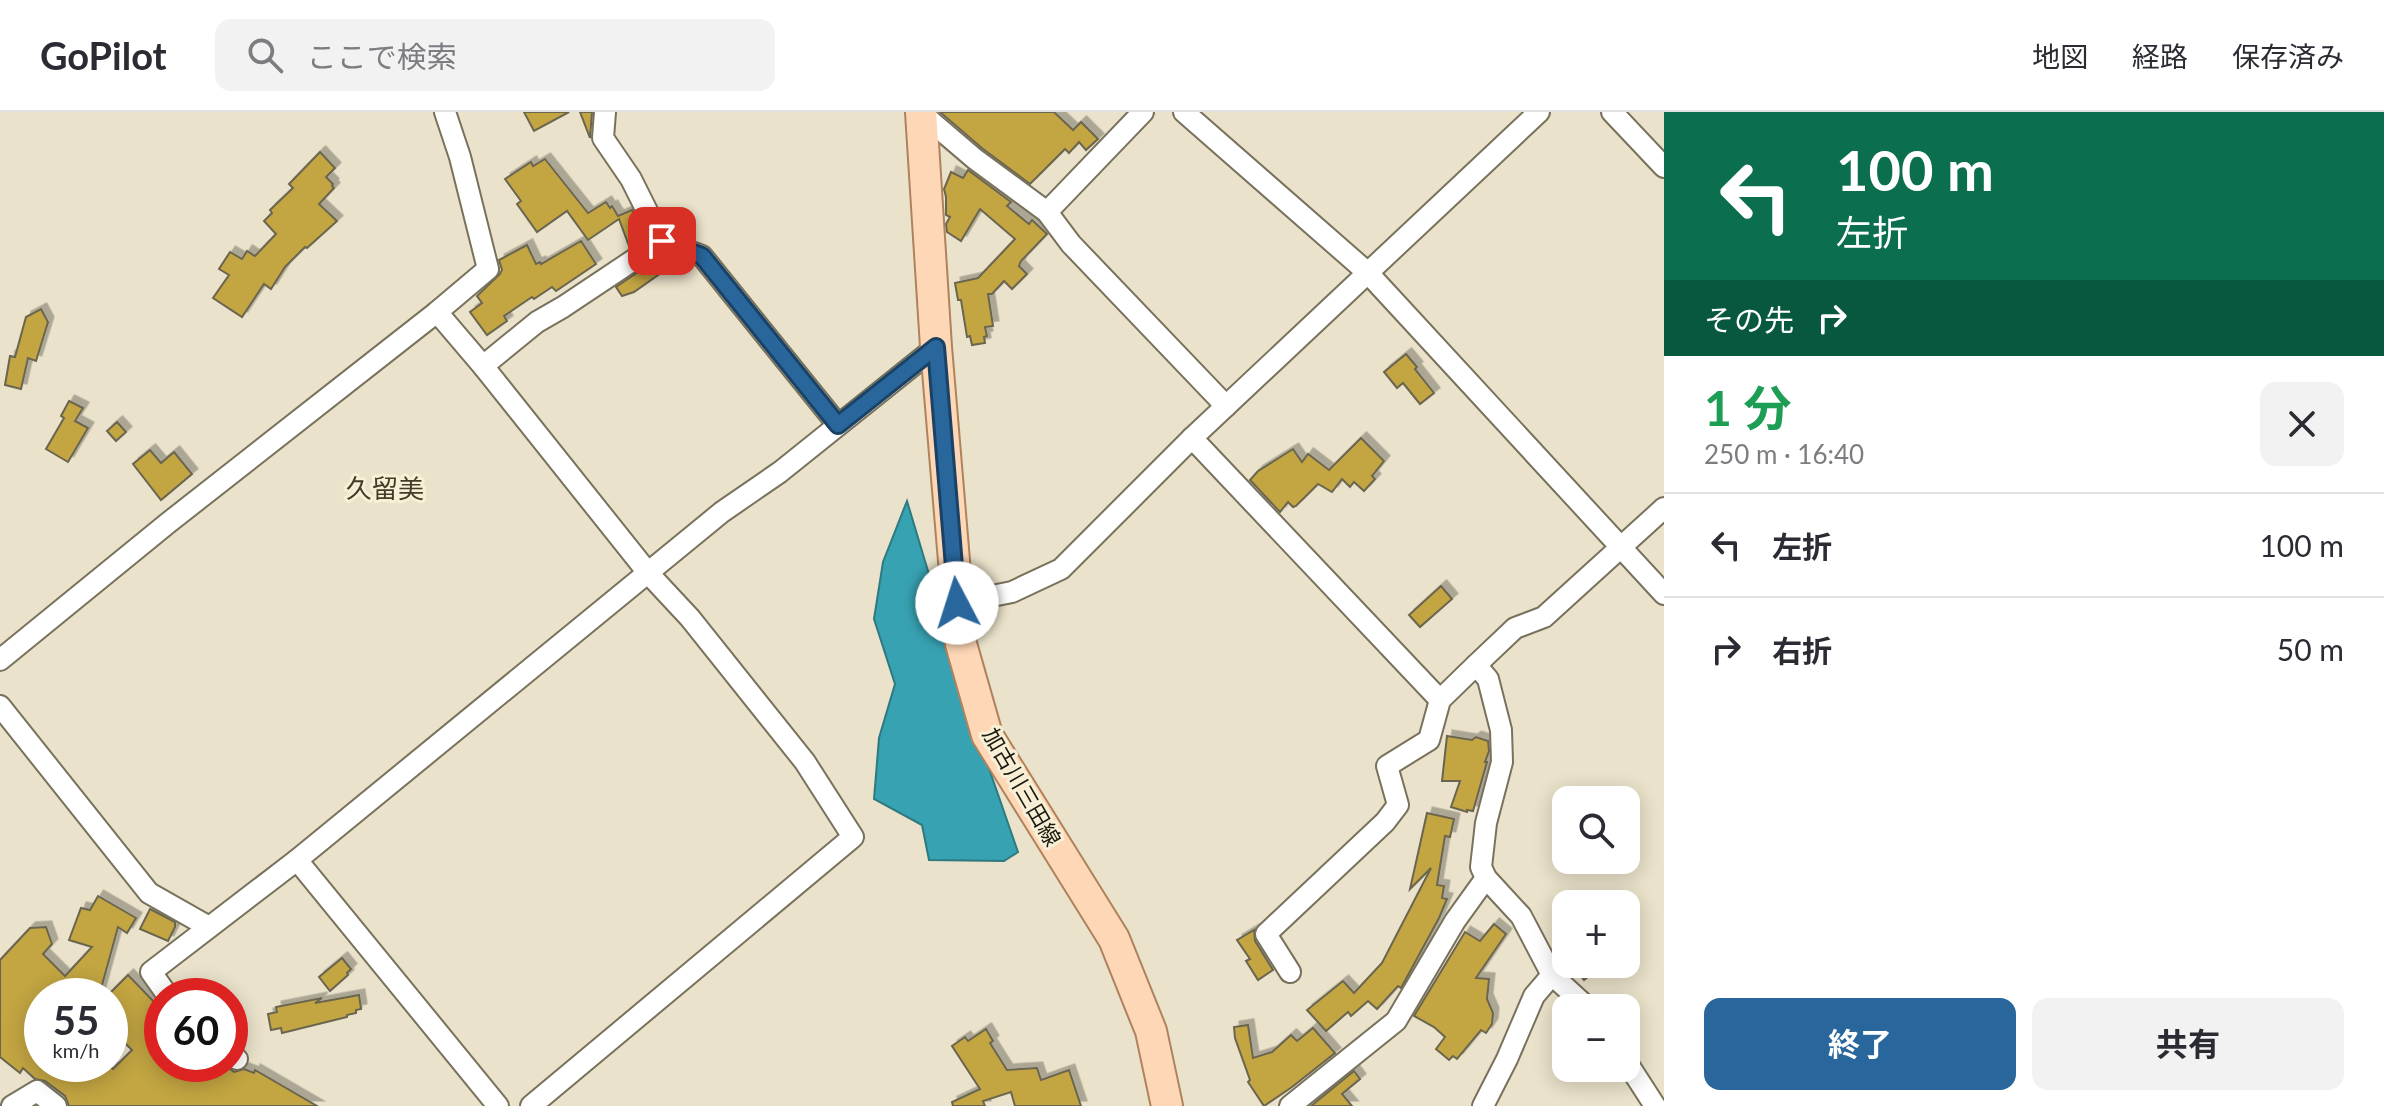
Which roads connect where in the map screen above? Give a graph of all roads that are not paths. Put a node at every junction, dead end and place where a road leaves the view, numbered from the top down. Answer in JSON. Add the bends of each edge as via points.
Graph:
{"nodes":[{"id":1,"x":445,"y":112,"type":"edge"},
{"id":2,"x":605,"y":112,"type":"edge"},
{"id":3,"x":921,"y":112,"type":"edge"},
{"id":4,"x":1143,"y":112,"type":"edge"},
{"id":5,"x":1184,"y":112,"type":"edge"},
{"id":6,"x":1539,"y":112,"type":"edge"},
{"id":7,"x":1612,"y":112,"type":"edge"},
{"id":8,"x":1664,"y":167,"type":"edge"},
{"id":9,"x":1047,"y":212,"type":"junction"},
{"id":10,"x":662,"y":241,"type":"junction"},
{"id":11,"x":1368,"y":273,"type":"junction"},
{"id":12,"x":437,"y":312,"type":"junction"},
{"id":13,"x":936,"y":347,"type":"junction"},
{"id":14,"x":483,"y":366,"type":"junction"},
{"id":15,"x":1226,"y":406,"type":"junction"},
{"id":16,"x":838,"y":425,"type":"junction"},
{"id":17,"x":1192,"y":438,"type":"junction"},
{"id":18,"x":1664,"y":508,"type":"edge"},
{"id":19,"x":1620,"y":546,"type":"junction"},
{"id":20,"x":649,"y":574,"type":"junction"},
{"id":21,"x":1664,"y":594,"type":"edge"},
{"id":22,"x":957,"y":603,"type":"junction"},
{"id":23,"x":0,"y":660,"type":"edge"},
{"id":24,"x":1476,"y":665,"type":"junction"},
{"id":25,"x":1440,"y":700,"type":"junction"},
{"id":26,"x":0,"y":706,"type":"edge"},
{"id":27,"x":297,"y":860,"type":"junction"},
{"id":28,"x":1486,"y":878,"type":"junction"},
{"id":29,"x":209,"y":927,"type":"junction"},
{"id":30,"x":1290,"y":972,"type":"dead end"},
{"id":31,"x":1552,"y":975,"type":"joint"},
{"id":32,"x":155,"y":978,"type":"edge"},
{"id":33,"x":1555,"y":978,"type":"edge"},
{"id":34,"x":1573,"y":994,"type":"edge"},
{"id":35,"x":1640,"y":1082,"type":"edge"},
{"id":36,"x":12,"y":1106,"type":"edge"},
{"id":37,"x":56,"y":1106,"type":"edge"},
{"id":38,"x":498,"y":1106,"type":"edge"},
{"id":39,"x":531,"y":1106,"type":"edge"},
{"id":40,"x":1167,"y":1106,"type":"edge"},
{"id":41,"x":1290,"y":1106,"type":"edge"},
{"id":42,"x":1483,"y":1106,"type":"edge"},
{"id":43,"x":1655,"y":1106,"type":"edge"}],
"edges":[{"from":1,"to":12,"type":"street","via":[[488,269]]},
{"from":2,"to":10,"type":"street","via":[[603,138]]},
{"from":3,"to":9,"type":"street"},
{"from":3,"to":13,"type":"main road","name":"加古川三田線"},
{"from":4,"to":9,"type":"street"},
{"from":5,"to":11,"type":"street"},
{"from":6,"to":11,"type":"street"},
{"from":7,"to":8,"type":"street"},
{"from":9,"to":15,"type":"street","via":[[1071,244]]},
{"from":10,"to":14,"type":"street","via":[[537,322]]},
{"from":10,"to":16,"type":"street","via":[[702,256]]},
{"from":11,"to":15,"type":"street"},
{"from":11,"to":19,"type":"street"},
{"from":12,"to":14,"type":"street"},
{"from":12,"to":23,"type":"street"},
{"from":13,"to":16,"type":"street"},
{"from":13,"to":22,"type":"main road","name":"加古川三田線"},
{"from":14,"to":20,"type":"street"},
{"from":15,"to":17,"type":"street"},
{"from":16,"to":20,"type":"street"},
{"from":17,"to":22,"type":"street","via":[[1061,569],[1012,592]]},
{"from":17,"to":25,"type":"street"},
{"from":18,"to":19,"type":"street"},
{"from":19,"to":21,"type":"street"},
{"from":19,"to":24,"type":"street","via":[[1544,617],[1515,628]]},
{"from":20,"to":27,"type":"street"},
{"from":20,"to":39,"type":"street","via":[[805,762],[853,837]]},
{"from":22,"to":40,"type":"main road","name":"加古川三田線","via":[[961,644],[987,735],[1114,939],[1151,1031]]},
{"from":24,"to":25,"type":"street"},
{"from":24,"to":28,"type":"street","via":[[1488,679],[1501,730],[1502,762],[1481,867]]},
{"from":25,"to":30,"type":"street","via":[[1429,740],[1387,766],[1398,805],[1392,814],[1266,934]]},
{"from":26,"to":29,"type":"street","via":[[149,893]]},
{"from":27,"to":29,"type":"street"},
{"from":27,"to":38,"type":"street"},
{"from":28,"to":31,"type":"street","via":[[1521,916]]},
{"from":28,"to":41,"type":"street","via":[[1396,1021]]},
{"from":29,"to":32,"type":"street","via":[[151,972]]},
{"from":31,"to":42,"type":"street","via":[[1534,996]]},
{"from":33,"to":34,"type":"street"},
{"from":35,"to":43,"type":"street"},
{"from":36,"to":37,"type":"street","via":[[37,1091]]}]}
